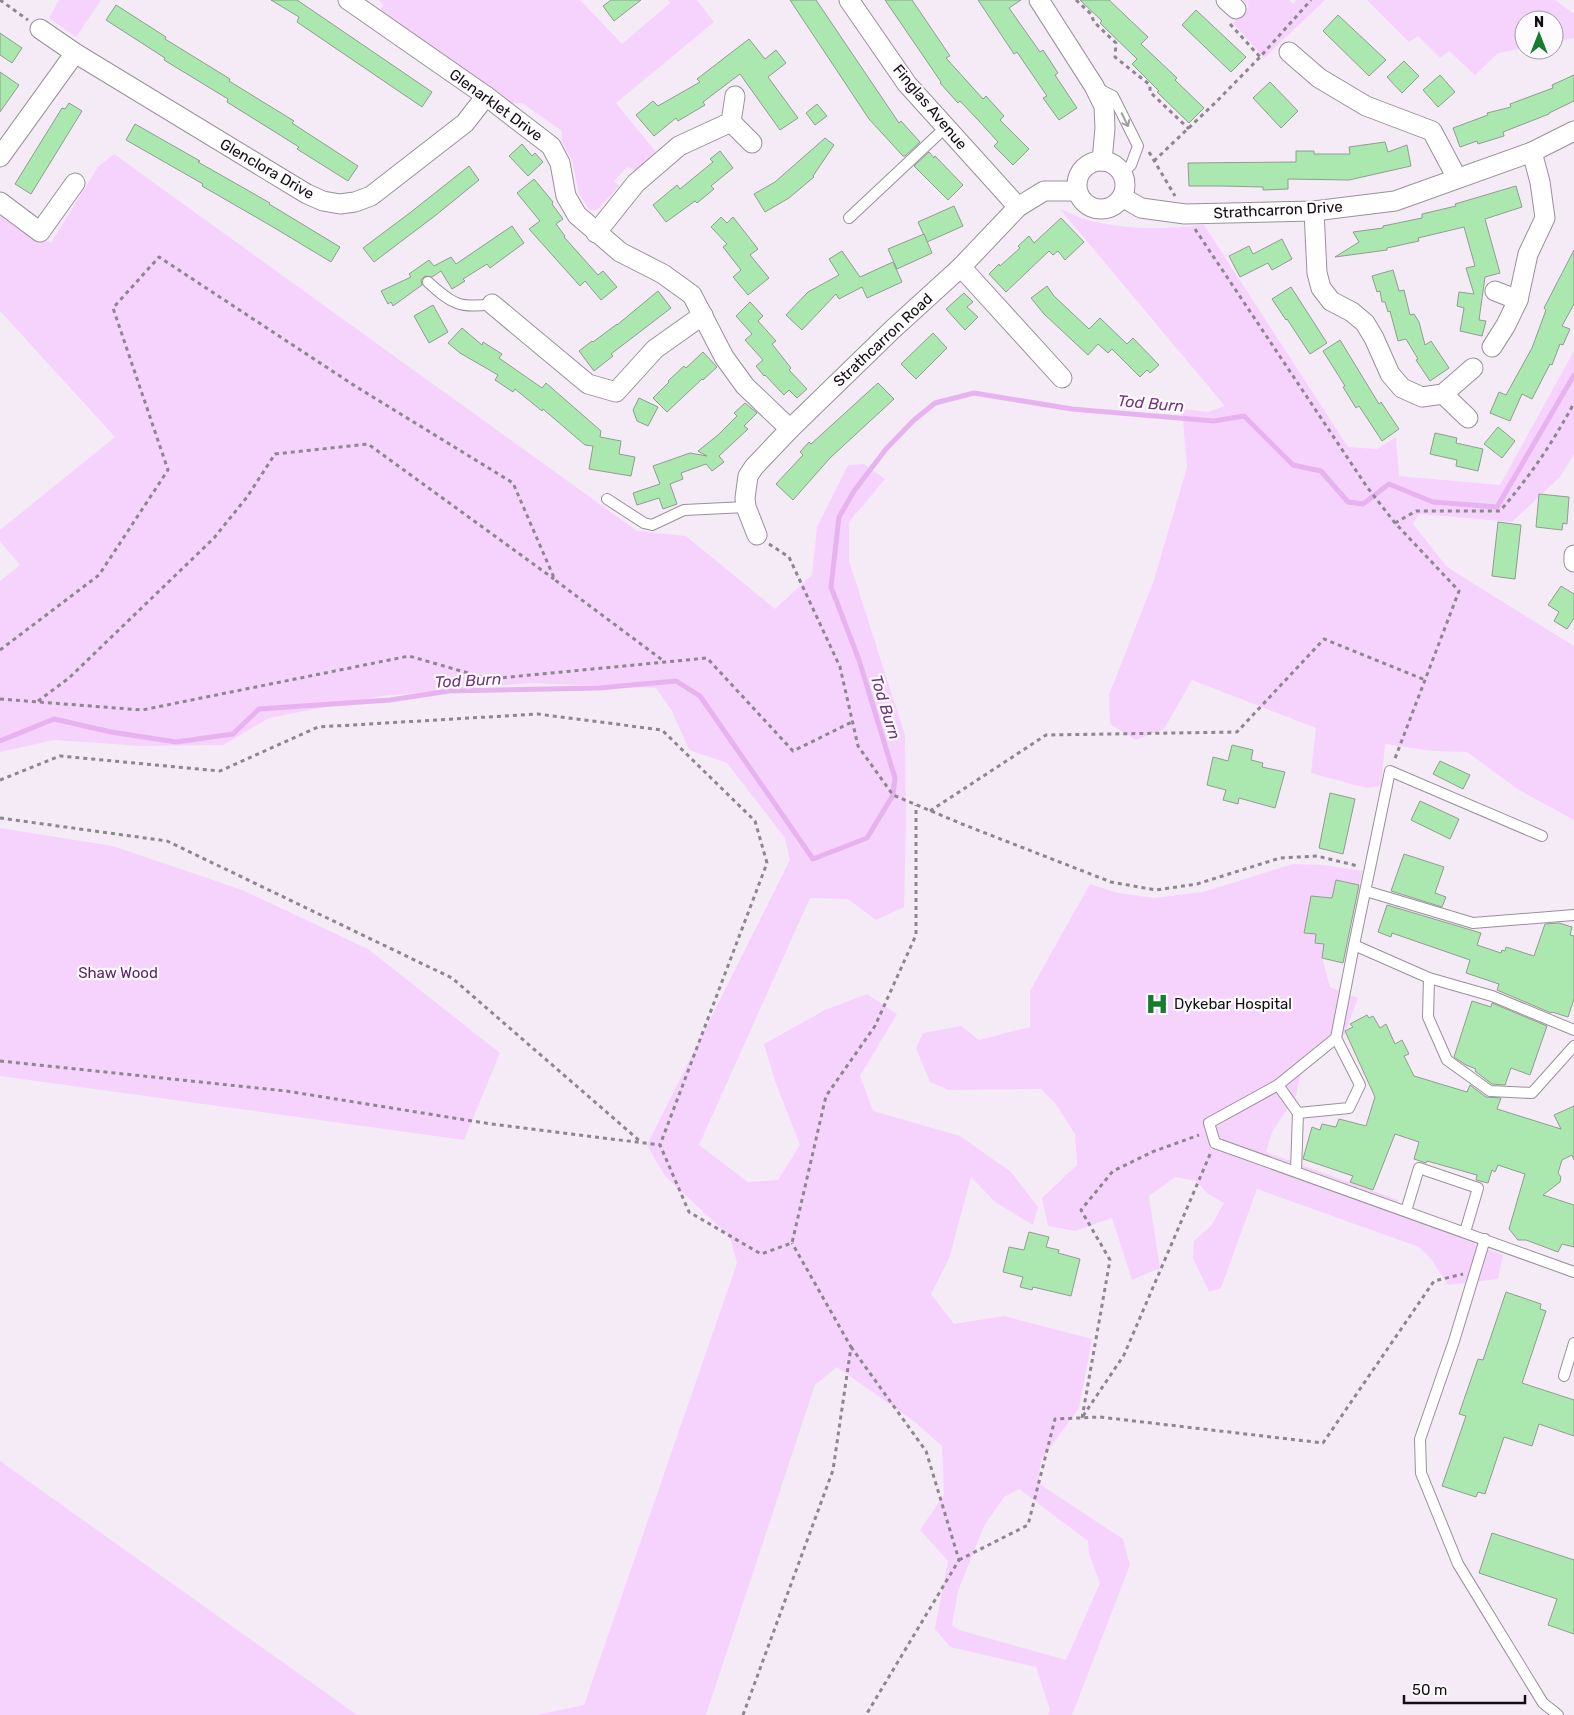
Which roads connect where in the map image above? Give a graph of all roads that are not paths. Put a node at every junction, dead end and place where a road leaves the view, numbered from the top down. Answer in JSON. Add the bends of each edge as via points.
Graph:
{"nodes":[{"id":1,"x":348,"y":0,"type":"edge"},
{"id":2,"x":849,"y":0,"type":"edge"},
{"id":3,"x":1039,"y":0,"type":"edge"},
{"id":4,"x":40,"y":29,"type":"road end"},
{"id":5,"x":1289,"y":52,"type":"dead end"},
{"id":6,"x":75,"y":53,"type":"junction"},
{"id":7,"x":1094,"y":86,"type":"junction"},
{"id":8,"x":486,"y":96,"type":"junction"},
{"id":9,"x":735,"y":96,"type":"dead end"},
{"id":10,"x":731,"y":122,"type":"junction"},
{"id":11,"x":946,"y":127,"type":"junction"},
{"id":12,"x":1574,"y":131,"type":"edge"},
{"id":13,"x":752,"y":144,"type":"dead end"},
{"id":14,"x":1532,"y":152,"type":"junction"},
{"id":15,"x":0,"y":157,"type":"edge"},
{"id":16,"x":1102,"y":161,"type":"junction"},
{"id":17,"x":1122,"y":174,"type":"junction"},
{"id":18,"x":1457,"y":178,"type":"junction"},
{"id":19,"x":75,"y":183,"type":"dead end"},
{"id":20,"x":1076,"y":190,"type":"junction"},
{"id":21,"x":1122,"y":197,"type":"junction"},
{"id":22,"x":0,"y":202,"type":"edge"},
{"id":23,"x":1018,"y":207,"type":"junction"},
{"id":24,"x":1314,"y":211,"type":"junction"},
{"id":25,"x":849,"y":218,"type":"dead end"},
{"id":26,"x":596,"y":233,"type":"junction"},
{"id":27,"x":961,"y":267,"type":"junction"},
{"id":28,"x":428,"y":282,"type":"dead end"},
{"id":29,"x":1495,"y":291,"type":"dead end"},
{"id":30,"x":1518,"y":300,"type":"junction"},
{"id":31,"x":492,"y":304,"type":"joint"},
{"id":32,"x":703,"y":315,"type":"junction"},
{"id":33,"x":1492,"y":347,"type":"dead end"},
{"id":34,"x":1473,"y":368,"type":"dead end"},
{"id":35,"x":1062,"y":378,"type":"dead end"},
{"id":36,"x":1443,"y":394,"type":"junction"},
{"id":37,"x":1468,"y":418,"type":"dead end"},
{"id":38,"x":790,"y":429,"type":"junction"},
{"id":39,"x":607,"y":499,"type":"dead end"},
{"id":40,"x":746,"y":507,"type":"junction"},
{"id":41,"x":757,"y":535,"type":"road end"},
{"id":42,"x":1574,"y":555,"type":"edge"},
{"id":43,"x":1574,"y":562,"type":"edge"},
{"id":44,"x":1542,"y":836,"type":"dead end"},
{"id":45,"x":1366,"y":891,"type":"junction"},
{"id":46,"x":1574,"y":915,"type":"edge"},
{"id":47,"x":1354,"y":945,"type":"junction"},
{"id":48,"x":1429,"y":978,"type":"junction"},
{"id":49,"x":1574,"y":1030,"type":"edge"},
{"id":50,"x":1336,"y":1038,"type":"junction"},
{"id":51,"x":1574,"y":1046,"type":"edge"},
{"id":52,"x":1278,"y":1085,"type":"junction"},
{"id":53,"x":1298,"y":1113,"type":"junction"},
{"id":54,"x":1296,"y":1171,"type":"junction"},
{"id":55,"x":1406,"y":1211,"type":"junction"},
{"id":56,"x":1465,"y":1232,"type":"junction"},
{"id":57,"x":1485,"y":1239,"type":"junction"},
{"id":58,"x":1574,"y":1272,"type":"edge"},
{"id":59,"x":1574,"y":1343,"type":"edge"},
{"id":60,"x":1564,"y":1376,"type":"dead end"},
{"id":61,"x":1558,"y":1715,"type":"edge"}],
"edges":[{"from":1,"to":8,"type":"street","name":"Glenarklet Drive"},
{"from":2,"to":11,"type":"street","name":"Finglas Avenue","via":[[907,84]]},
{"from":3,"to":7,"type":"street"},
{"from":4,"to":6,"type":"street","name":"Glenclora Drive"},
{"from":5,"to":18,"type":"street","via":[[1319,78],[1366,106],[1432,130]]},
{"from":6,"to":8,"type":"street","name":"Glenclora Drive","via":[[307,194],[340,204],[371,196],[389,183],[465,124]]},
{"from":6,"to":15,"type":"street"},
{"from":7,"to":16,"type":"street","via":[[1104,106]]},
{"from":7,"to":17,"type":"lane","one_way":true,"via":[[1113,96],[1138,146],[1131,165]]},
{"from":8,"to":26,"type":"street","name":"Glenarklet Drive","via":[[551,146],[560,163],[566,196],[577,215]]},
{"from":9,"to":10,"type":"street"},
{"from":10,"to":13,"type":"street"},
{"from":10,"to":26,"type":"street","via":[[679,146],[636,183]]},
{"from":11,"to":23,"type":"street","name":"Finglas Avenue"},
{"from":11,"to":25,"type":"lane"},
{"from":12,"to":14,"type":"street","name":"Strathcarron Drive"},
{"from":14,"to":18,"type":"street","name":"Strathcarron Drive"},
{"from":14,"to":30,"type":"street","via":[[1545,218],[1528,254]]},
{"from":16,"to":17,"type":"street","via":[[1113,164]]},
{"from":16,"to":20,"type":"street","via":[[1095,161],[1080,172]]},
{"from":17,"to":21,"type":"street","via":[[1125,182]]},
{"from":18,"to":24,"type":"street","name":"Strathcarron Drive","via":[[1395,201]]},
{"from":19,"to":22,"type":"street","via":[[40,232]]},
{"from":20,"to":21,"type":"street","via":[[1081,201],[1094,209],[1109,208]]},
{"from":20,"to":23,"type":"street","name":"Strathcarron Road","via":[[1044,190]]},
{"from":21,"to":24,"type":"street","name":"Strathcarron Drive","via":[[1141,208],[1185,214]]},
{"from":23,"to":27,"type":"street","name":"Strathcarron Road"},
{"from":24,"to":36,"type":"street","via":[[1317,273],[1321,288],[1331,300],[1365,323],[1390,374],[1402,388],[1422,397]]},
{"from":26,"to":32,"type":"street","name":"Glenarklet Drive","via":[[620,252],[663,274],[692,295]]},
{"from":27,"to":35,"type":"street"},
{"from":27,"to":38,"type":"street","name":"Strathcarron Road"},
{"from":28,"to":31,"type":"lane","via":[[447,300],[475,306]]},
{"from":29,"to":30,"type":"street"},
{"from":30,"to":33,"type":"street"},
{"from":31,"to":32,"type":"street","via":[[588,384],[616,392],[655,349]]},
{"from":32,"to":38,"type":"street","name":"Glenarklet Drive","via":[[724,357],[745,386]]},
{"from":34,"to":36,"type":"street"},
{"from":36,"to":37,"type":"street"},
{"from":38,"to":40,"type":"street","name":"Strathcarron Road","via":[[748,476]]},
{"from":39,"to":40,"type":"lane","via":[[652,525],[684,510]]},
{"from":40,"to":41,"type":"street","name":"Strathcarron Road"},
{"from":42,"to":43,"type":"street"},
{"from":44,"to":45,"type":"lane","via":[[1390,771]]},
{"from":45,"to":46,"type":"lane","via":[[1473,922]]},
{"from":45,"to":47,"type":"lane"},
{"from":47,"to":48,"type":"lane"},
{"from":47,"to":50,"type":"lane"},
{"from":48,"to":49,"type":"lane","via":[[1492,996]]},
{"from":48,"to":51,"type":"lane","via":[[1428,1017],[1447,1060],[1490,1091],[1532,1093]]},
{"from":50,"to":52,"type":"lane"},
{"from":50,"to":53,"type":"lane","via":[[1360,1085],[1349,1108]]},
{"from":52,"to":53,"type":"lane"},
{"from":52,"to":54,"type":"lane","via":[[1209,1123],[1215,1143]]},
{"from":53,"to":54,"type":"lane"},
{"from":54,"to":55,"type":"lane"},
{"from":55,"to":56,"type":"lane"},
{"from":55,"to":56,"type":"lane","via":[[1419,1168],[1478,1188]]},
{"from":56,"to":57,"type":"lane"},
{"from":57,"to":58,"type":"lane"},
{"from":57,"to":61,"type":"lane","via":[[1420,1439],[1421,1474],[1458,1564],[1543,1704]]},
{"from":59,"to":60,"type":"lane"}]}
